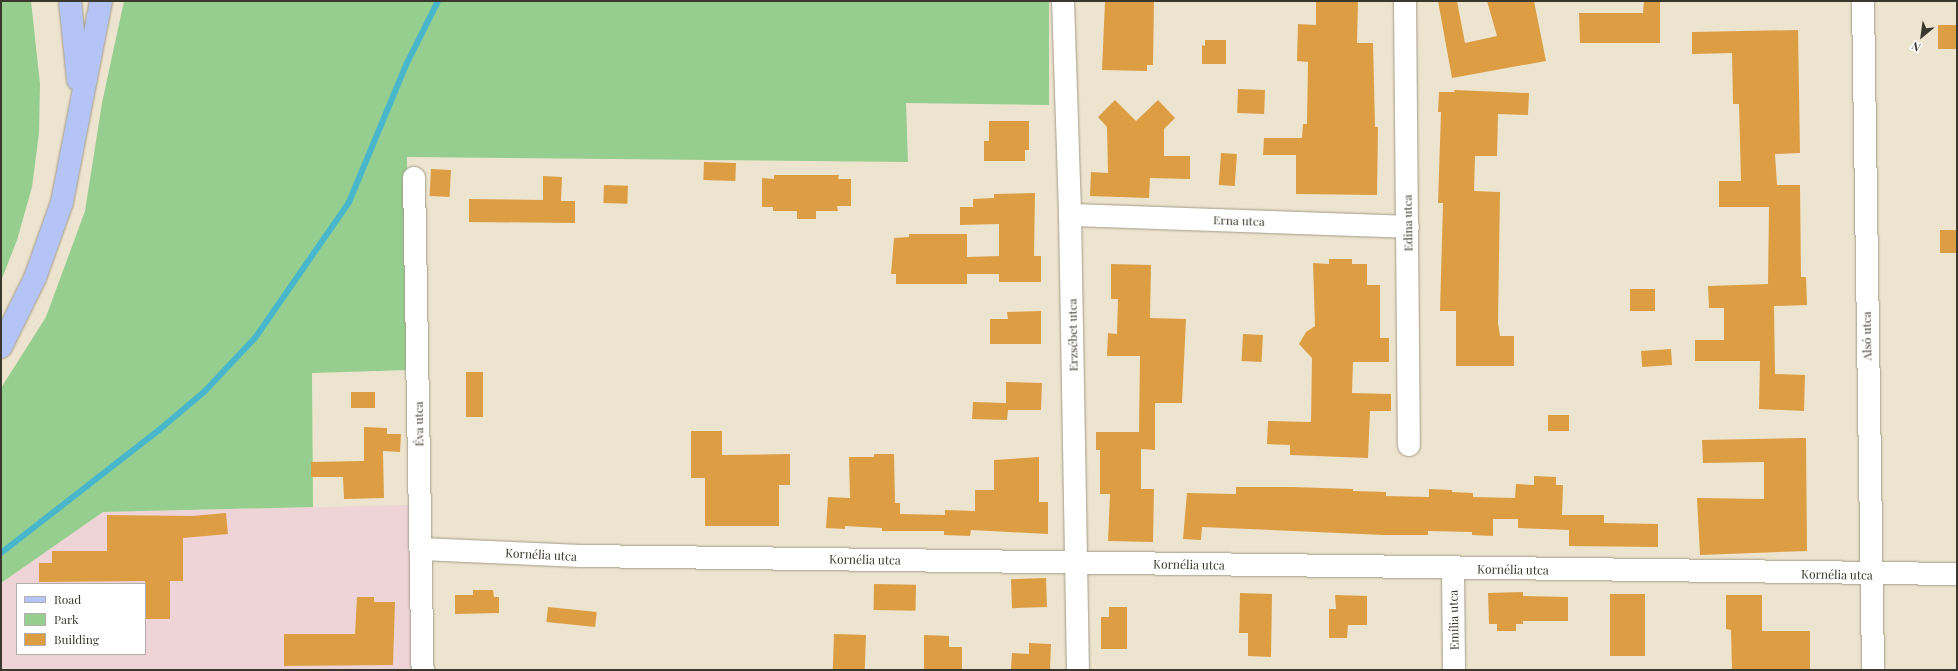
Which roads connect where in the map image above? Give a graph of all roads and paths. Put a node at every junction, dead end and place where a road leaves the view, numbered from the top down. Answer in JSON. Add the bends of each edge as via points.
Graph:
{"nodes":[{"id":1,"x":70,"y":1,"type":"edge"},
{"id":2,"x":101,"y":1,"type":"edge"},
{"id":3,"x":1063,"y":1,"type":"edge"},
{"id":4,"x":1405,"y":1,"type":"edge"},
{"id":5,"x":1863,"y":1,"type":"edge"},
{"id":6,"x":80,"y":107,"type":"junction"},
{"id":7,"x":414,"y":178,"type":"dead end"},
{"id":8,"x":1070,"y":215,"type":"junction"},
{"id":9,"x":1408,"y":227,"type":"junction"},
{"id":10,"x":1,"y":347,"type":"edge"},
{"id":11,"x":1409,"y":445,"type":"dead end"},
{"id":12,"x":421,"y":549,"type":"junction"},
{"id":13,"x":1077,"y":563,"type":"junction"},
{"id":14,"x":1453,"y":569,"type":"junction"},
{"id":15,"x":1957,"y":574,"type":"edge"},
{"id":16,"x":1870,"y":575,"type":"junction"},
{"id":17,"x":423,"y":670,"type":"edge"},
{"id":18,"x":1078,"y":670,"type":"edge"},
{"id":19,"x":1454,"y":670,"type":"edge"},
{"id":20,"x":1873,"y":670,"type":"edge"}],
"edges":[{"from":1,"to":6,"type":"main road"},
{"from":2,"to":6,"type":"main road"},
{"from":3,"to":8,"type":"street","name":"Erzsébet utca"},
{"from":4,"to":9,"type":"street","name":"Edina utca"},
{"from":5,"to":16,"type":"street","name":"Alsó utca"},
{"from":6,"to":10,"type":"main road","via":[[64,194],[47,249]]},
{"from":7,"to":12,"type":"street","name":"Éva utca"},
{"from":8,"to":9,"type":"street","name":"Erna utca"},
{"from":8,"to":13,"type":"street","name":"Erzsébet utca"},
{"from":9,"to":11,"type":"street","name":"Edina utca"},
{"from":12,"to":13,"type":"street","name":"Kornélia utca","via":[[581,556]]},
{"from":12,"to":17,"type":"street","name":"Éva utca"},
{"from":13,"to":14,"type":"street","name":"Kornélia utca"},
{"from":13,"to":18,"type":"street","name":"Erzsébet utca"},
{"from":14,"to":16,"type":"street","name":"Kornélia utca"},
{"from":14,"to":19,"type":"street","name":"Emília utca"},
{"from":15,"to":16,"type":"street","name":"Kornélia utca"},
{"from":16,"to":20,"type":"street","name":"Alsó utca"}]}
